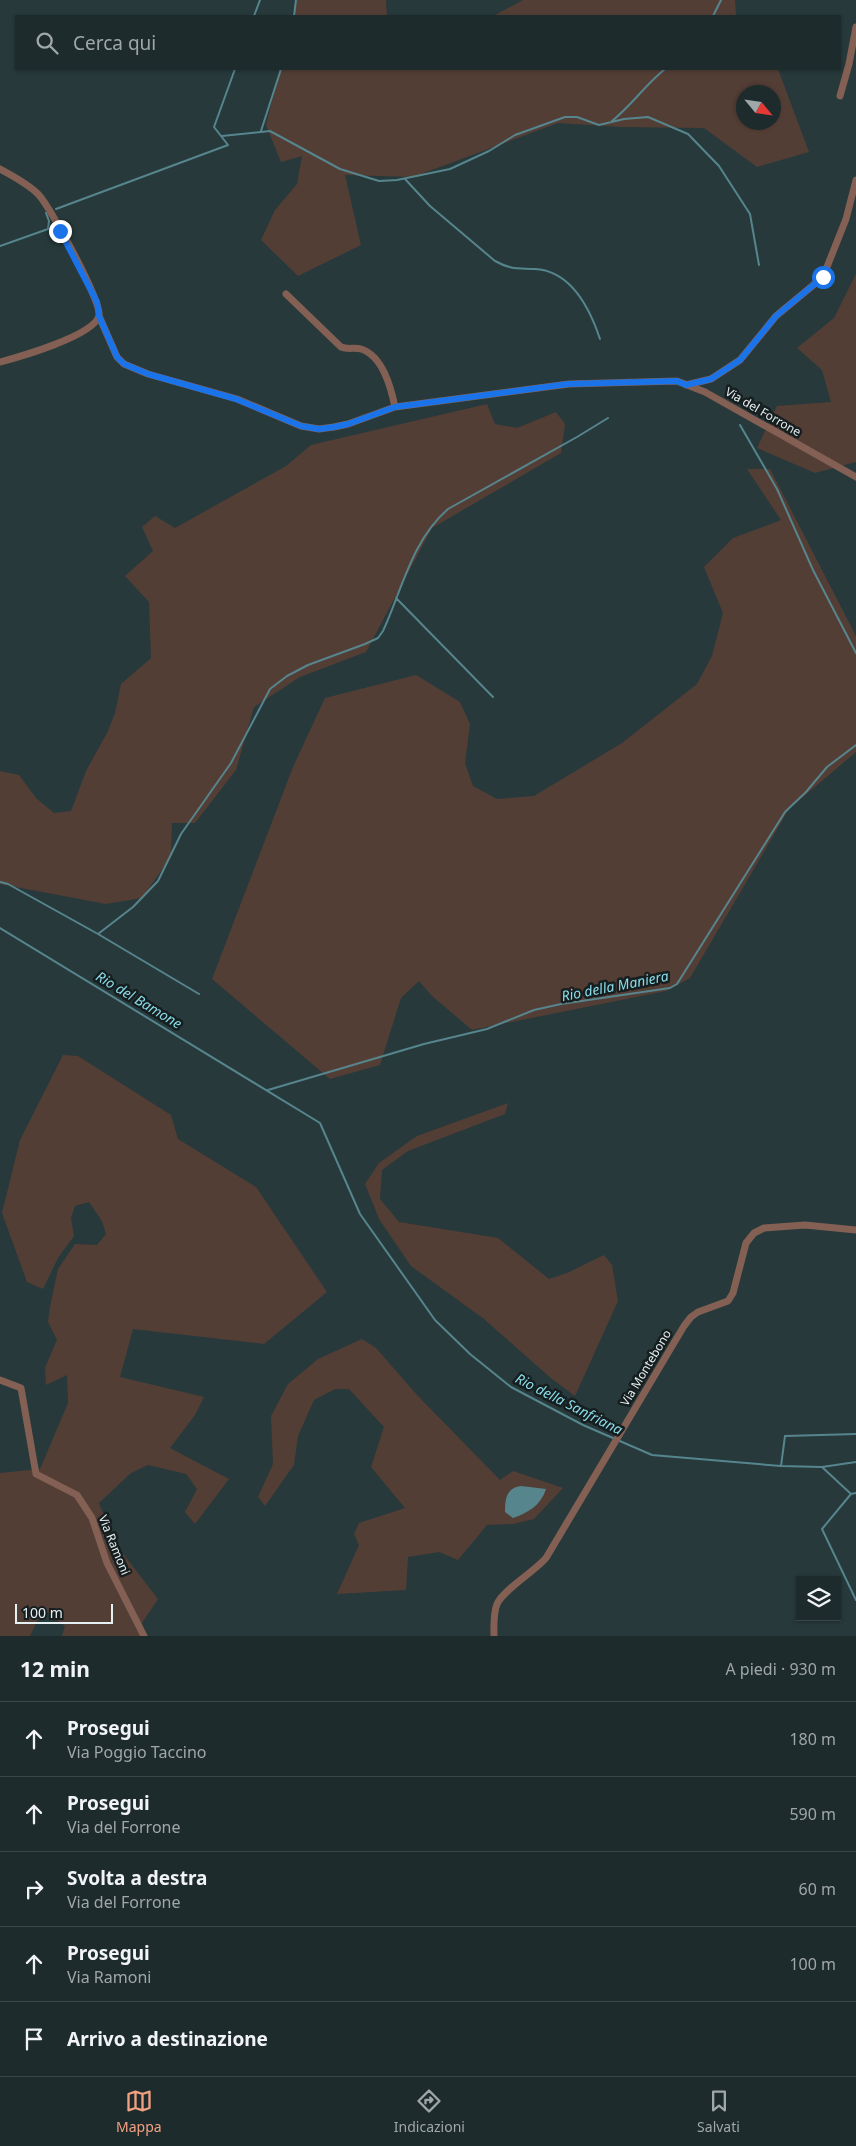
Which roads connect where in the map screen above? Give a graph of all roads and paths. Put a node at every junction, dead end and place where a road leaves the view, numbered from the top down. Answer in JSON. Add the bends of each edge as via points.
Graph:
{"nodes":[{"id":1,"x":856,"y":27,"type":"edge"},
{"id":2,"x":840,"y":96,"type":"dead end"},
{"id":3,"x":0,"y":169,"type":"edge"},
{"id":4,"x":856,"y":180,"type":"edge"},
{"id":5,"x":286,"y":294,"type":"dead end"},
{"id":6,"x":99,"y":316,"type":"junction"},
{"id":7,"x":0,"y":362,"type":"edge"},
{"id":8,"x":686,"y":385,"type":"junction"},
{"id":9,"x":395,"y":407,"type":"junction"},
{"id":10,"x":856,"y":477,"type":"edge"},
{"id":11,"x":856,"y":1230,"type":"edge"},
{"id":12,"x":0,"y":1380,"type":"edge"},
{"id":13,"x":144,"y":1636,"type":"edge"},
{"id":14,"x":494,"y":1636,"type":"edge"}],
"edges":[{"from":1,"to":2,"type":"street"},
{"from":3,"to":6,"type":"street","via":[[28,185],[44,202],[97,302]]},
{"from":4,"to":8,"type":"street","via":[[843,227],[823,277],[776,316],[740,360],[711,379]]},
{"from":5,"to":9,"type":"street","via":[[341,347],[361,349],[369,354],[385,374]]},
{"from":6,"to":7,"type":"street","via":[[70,339]]},
{"from":6,"to":9,"type":"street","name":"Via del Forrone","via":[[117,357],[124,364],[236,399],[301,426],[319,429],[348,424]]},
{"from":8,"to":9,"type":"street","name":"Via del Forrone","via":[[677,381],[568,384]]},
{"from":8,"to":10,"type":"street","name":"Via del Forrone","via":[[705,392]]},
{"from":11,"to":14,"type":"street","name":"Via Montebono","via":[[805,1225],[764,1228],[754,1233],[746,1243],[733,1294],[728,1301],[698,1312],[684,1326],[546,1558],[497,1604]]},
{"from":12,"to":13,"type":"street","name":"Via Ramoni","via":[[21,1388],[36,1474],[77,1496],[82,1503],[92,1518],[107,1563]]}]}
